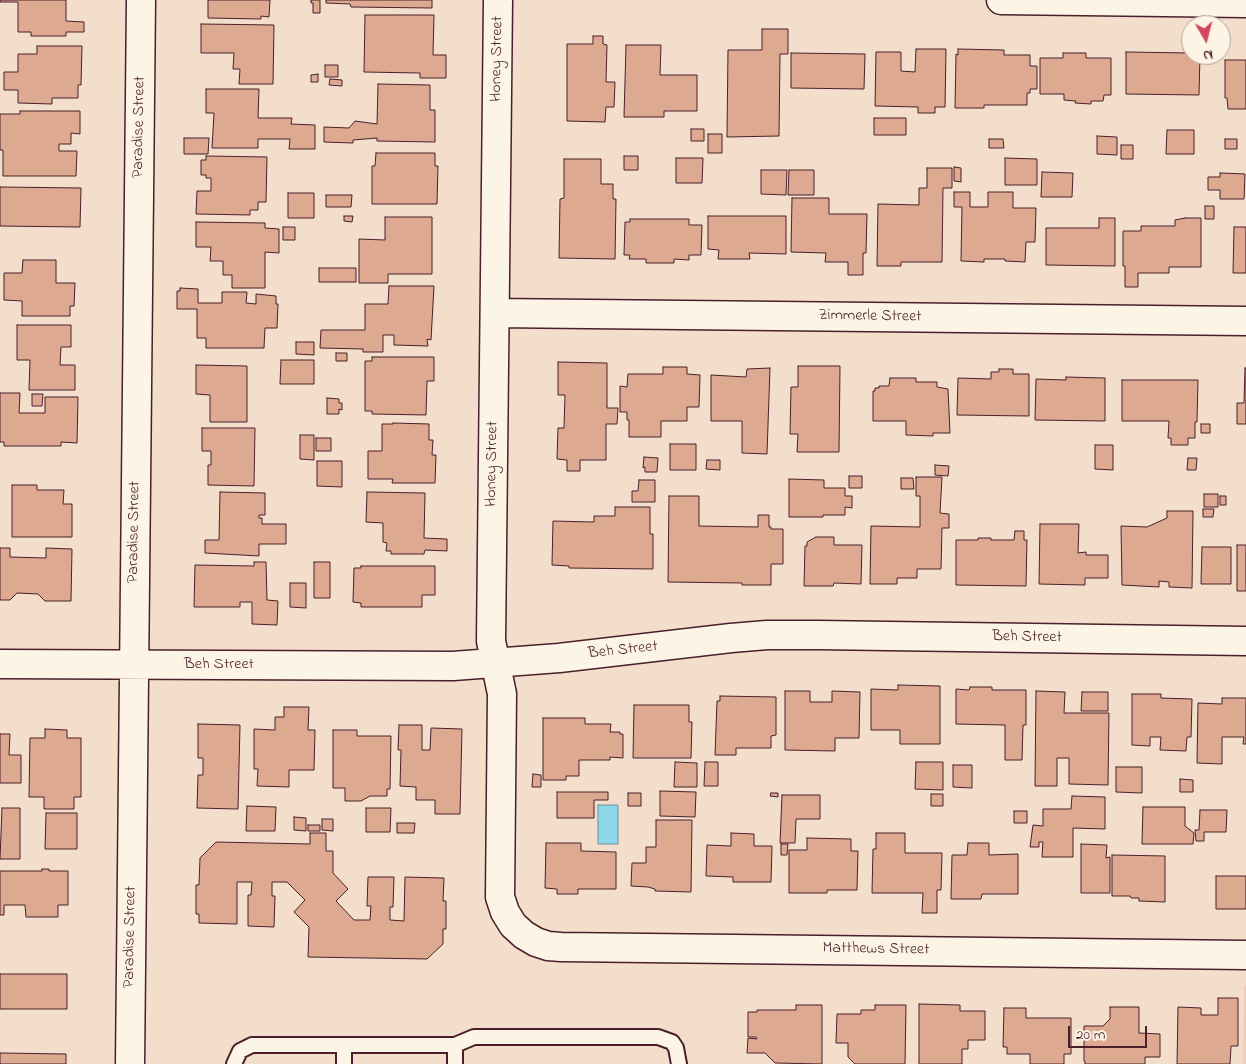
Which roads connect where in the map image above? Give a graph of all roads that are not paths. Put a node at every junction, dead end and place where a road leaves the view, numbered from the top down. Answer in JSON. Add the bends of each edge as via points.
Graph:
{"nodes":[{"id":1,"x":141,"y":0,"type":"edge"},
{"id":2,"x":498,"y":0,"type":"edge"},
{"id":3,"x":1001,"y":0,"type":"edge"},
{"id":4,"x":1246,"y":3,"type":"edge"},
{"id":5,"x":495,"y":313,"type":"junction"},
{"id":6,"x":1246,"y":321,"type":"edge"},
{"id":7,"x":1246,"y":641,"type":"edge"},
{"id":8,"x":0,"y":664,"type":"edge"},
{"id":9,"x":495,"y":664,"type":"junction"},
{"id":10,"x":133,"y":665,"type":"junction"},
{"id":11,"x":513,"y":925,"type":"joint"},
{"id":12,"x":1246,"y":954,"type":"edge"},
{"id":13,"x":344,"y":1045,"type":"junction"},
{"id":14,"x":455,"y":1045,"type":"junction"},
{"id":15,"x":130,"y":1064,"type":"edge"},
{"id":16,"x":234,"y":1064,"type":"edge"},
{"id":17,"x":344,"y":1064,"type":"edge"},
{"id":18,"x":455,"y":1064,"type":"edge"},
{"id":19,"x":679,"y":1064,"type":"edge"}],
"edges":[{"from":1,"to":10,"type":"street","name":"Paradise Street"},
{"from":2,"to":5,"type":"street","name":"Honey Street"},
{"from":3,"to":4,"type":"street"},
{"from":5,"to":6,"type":"street","name":"Zimmerle Street"},
{"from":5,"to":9,"type":"street","name":"Honey Street","via":[[491,641]]},
{"from":7,"to":9,"type":"street","name":"Beh Street","via":[[767,636]]},
{"from":8,"to":10,"type":"street","name":"Beh Street"},
{"from":9,"to":10,"type":"street","name":"Beh Street"},
{"from":9,"to":11,"type":"street","name":"Honey Street","via":[[502,694],[500,897]]},
{"from":10,"to":15,"type":"street","name":"Paradise Street"},
{"from":11,"to":12,"type":"street","name":"Matthews Street","via":[[536,942],[561,947]]},
{"from":13,"to":14,"type":"lane"},
{"from":13,"to":16,"type":"lane","via":[[252,1045],[240,1051]]},
{"from":13,"to":17,"type":"lane"},
{"from":14,"to":18,"type":"lane"},
{"from":14,"to":19,"type":"lane","via":[[474,1037],[658,1037],[672,1042]]}]}
